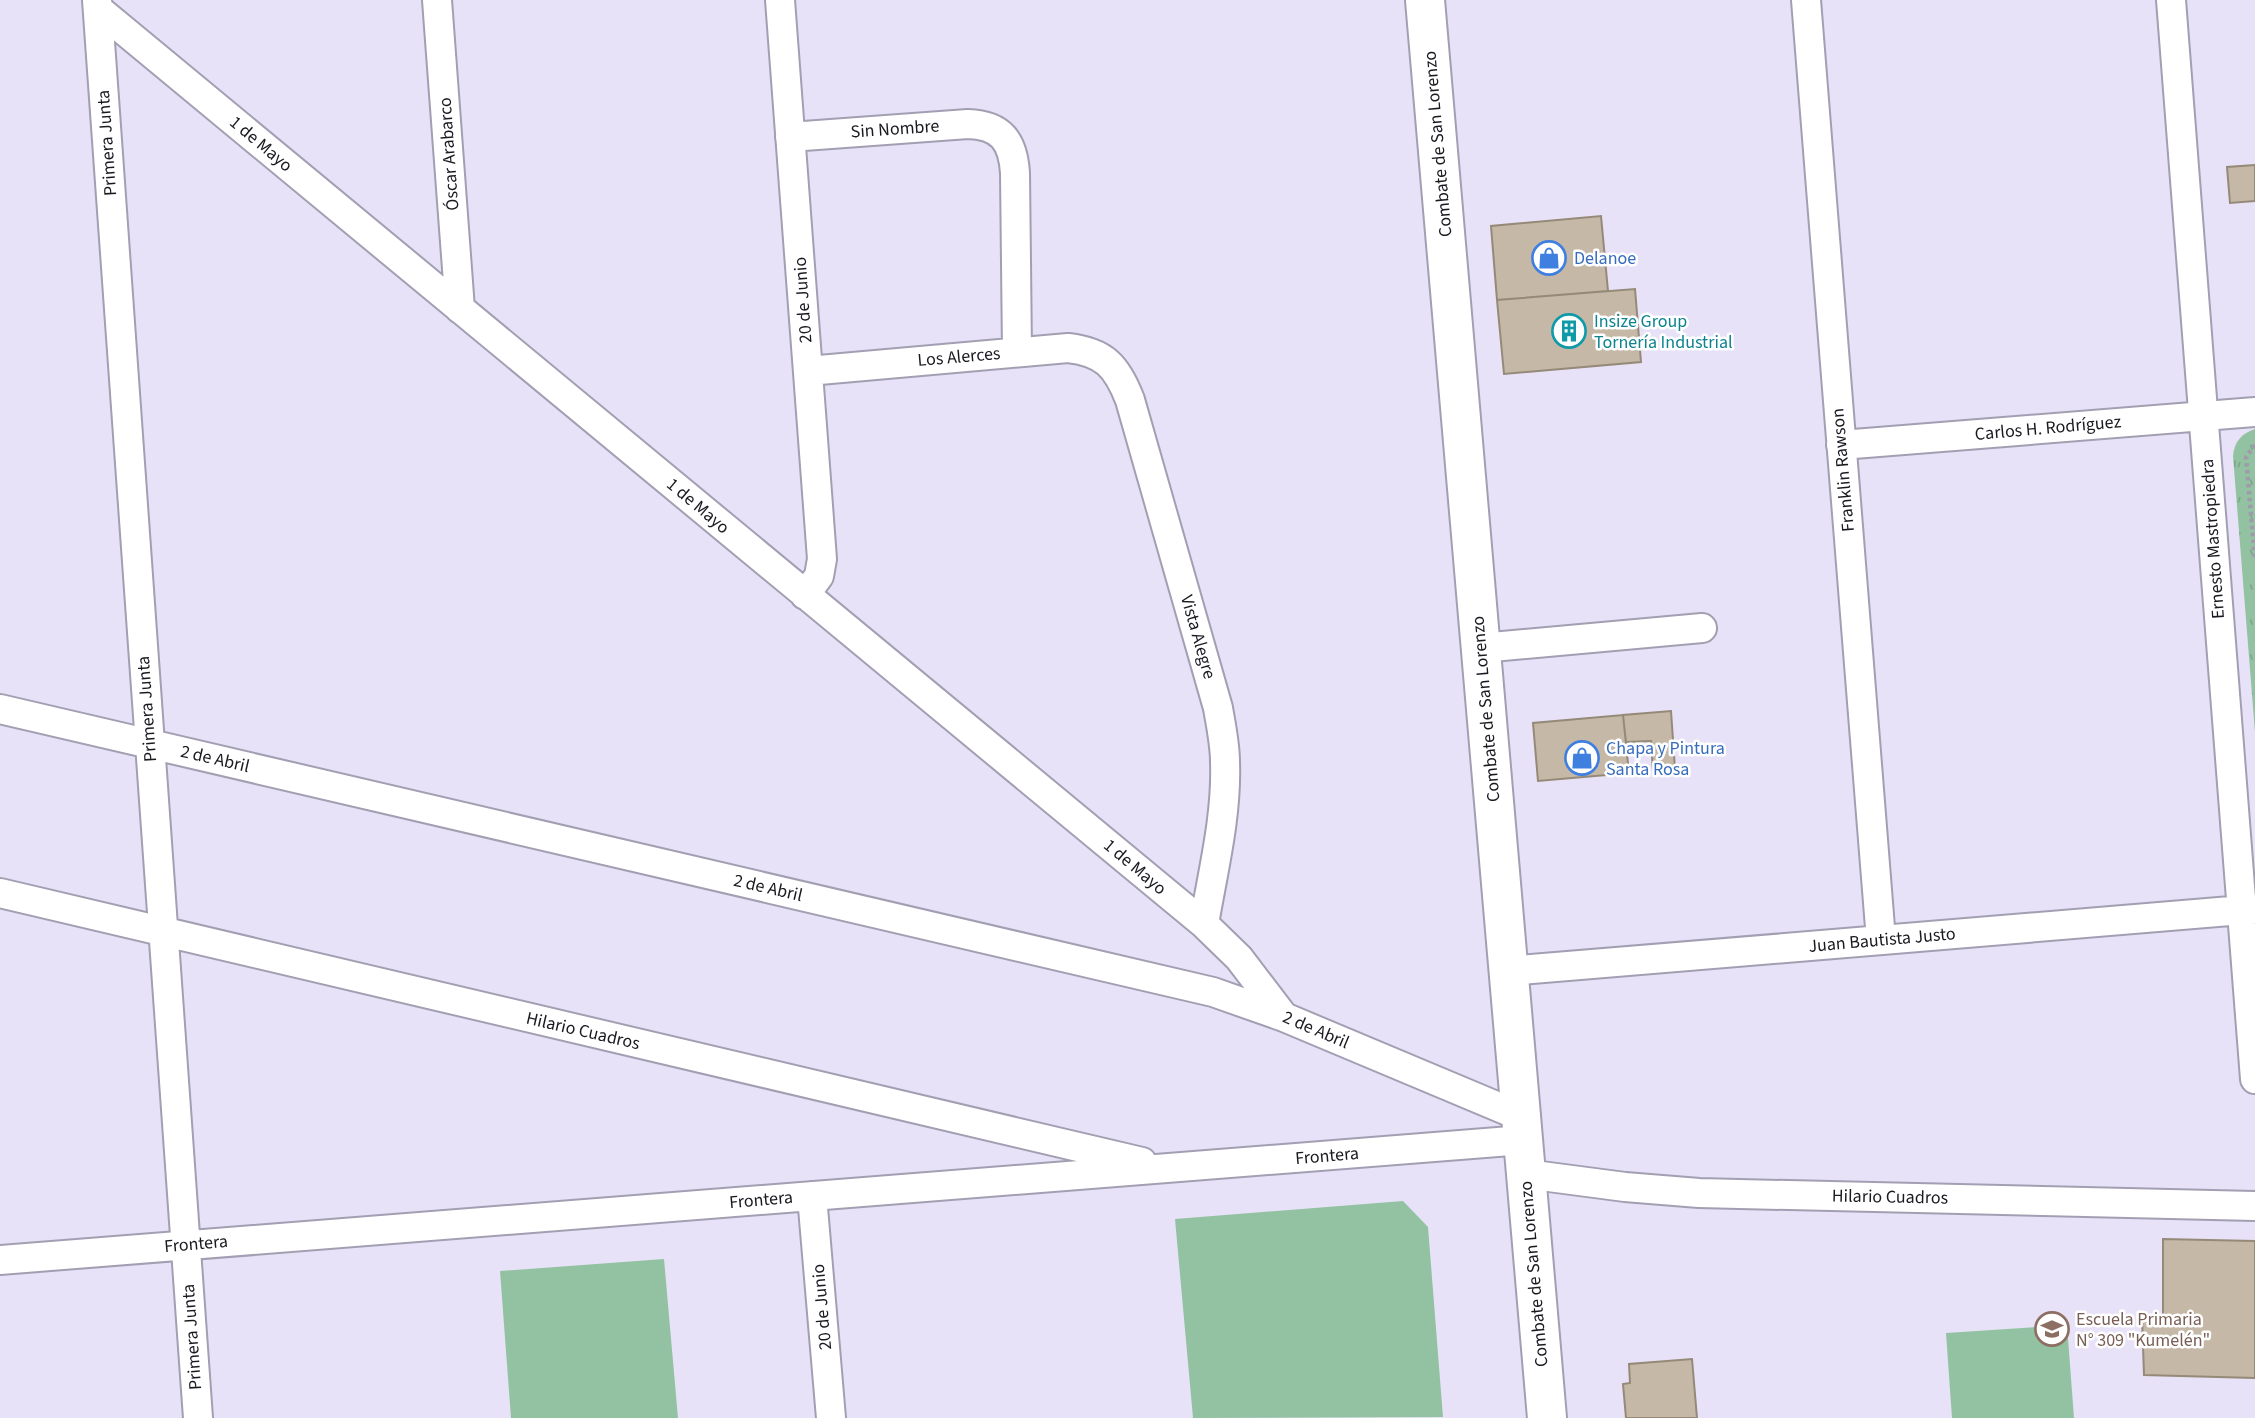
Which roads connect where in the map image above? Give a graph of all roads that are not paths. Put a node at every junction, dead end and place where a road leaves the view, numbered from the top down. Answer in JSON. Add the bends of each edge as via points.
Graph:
{"nodes":[{"id":1,"x":438,"y":0,"type":"edge"},
{"id":2,"x":780,"y":0,"type":"edge"},
{"id":3,"x":1425,"y":0,"type":"edge"},
{"id":4,"x":1807,"y":0,"type":"edge"},
{"id":5,"x":2171,"y":0,"type":"edge"},
{"id":6,"x":97,"y":4,"type":"edge"},
{"id":7,"x":790,"y":137,"type":"junction"},
{"id":8,"x":460,"y":309,"type":"junction"},
{"id":9,"x":1017,"y":352,"type":"junction"},
{"id":10,"x":1108,"y":362,"type":"joint"},
{"id":11,"x":808,"y":371,"type":"junction"},
{"id":12,"x":2255,"y":412,"type":"edge"},
{"id":13,"x":2204,"y":416,"type":"junction"},
{"id":14,"x":1841,"y":445,"type":"junction"},
{"id":15,"x":805,"y":595,"type":"junction"},
{"id":16,"x":1702,"y":628,"type":"dead end"},
{"id":17,"x":1481,"y":648,"type":"junction"},
{"id":18,"x":0,"y":709,"type":"edge"},
{"id":19,"x":150,"y":744,"type":"junction"},
{"id":20,"x":0,"y":893,"type":"edge"},
{"id":21,"x":2249,"y":909,"type":"edge"},
{"id":22,"x":1204,"y":924,"type":"junction"},
{"id":23,"x":163,"y":931,"type":"junction"},
{"id":24,"x":1881,"y":940,"type":"junction"},
{"id":25,"x":1508,"y":971,"type":"junction"},
{"id":26,"x":1284,"y":1017,"type":"junction"},
{"id":27,"x":2255,"y":1079,"type":"edge"},
{"id":28,"x":1523,"y":1143,"type":"junction"},
{"id":29,"x":1167,"y":1168,"type":"junction"},
{"id":30,"x":812,"y":1196,"type":"junction"},
{"id":31,"x":2255,"y":1206,"type":"edge"},
{"id":32,"x":185,"y":1245,"type":"junction"},
{"id":33,"x":0,"y":1260,"type":"edge"},
{"id":34,"x":198,"y":1418,"type":"edge"},
{"id":35,"x":831,"y":1418,"type":"edge"},
{"id":36,"x":1547,"y":1418,"type":"edge"}],
"edges":[{"from":1,"to":8,"type":"street","name":"Óscar Arabarco"},
{"from":2,"to":7,"type":"street","name":"20 de Junio"},
{"from":3,"to":17,"type":"main road","name":"Combate de San Lorenzo"},
{"from":4,"to":14,"type":"street","name":"Franklin Rawson"},
{"from":5,"to":13,"type":"street","name":"Ernesto Mastropiedra"},
{"from":6,"to":8,"type":"street","name":"1 de Mayo"},
{"from":6,"to":19,"type":"street","name":"Primera Junta"},
{"from":7,"to":9,"type":"street","name":"Sin Nombre","via":[[968,124],[998,131],[1014,159]]},
{"from":7,"to":11,"type":"street","name":"20 de Junio"},
{"from":8,"to":15,"type":"street","name":"1 de Mayo"},
{"from":9,"to":10,"type":"street","name":"Los Alerces","via":[[1068,348]]},
{"from":9,"to":11,"type":"street","name":"Los Alerces"},
{"from":10,"to":22,"type":"street","name":"Vista Alegre","via":[[1130,400],[1223,735],[1222,817]]},
{"from":11,"to":15,"type":"street","name":"20 de Junio","via":[[822,565],[817,582]]},
{"from":12,"to":13,"type":"street","name":"Carlos H. Rodríguez"},
{"from":13,"to":14,"type":"street","name":"Carlos H. Rodríguez"},
{"from":13,"to":21,"type":"street","name":"Ernesto Mastropiedra"},
{"from":14,"to":24,"type":"street","name":"Franklin Rawson"},
{"from":15,"to":22,"type":"street","name":"1 de Mayo"},
{"from":16,"to":17,"type":"street"},
{"from":17,"to":25,"type":"main road","name":"Combate de San Lorenzo"},
{"from":18,"to":19,"type":"street","name":"2 de Abril"},
{"from":19,"to":23,"type":"street","name":"Primera Junta"},
{"from":19,"to":26,"type":"street","name":"2 de Abril","via":[[1201,989]]},
{"from":20,"to":23,"type":"street","name":"Hilario Cuadros"},
{"from":21,"to":24,"type":"street","name":"Juan Bautista Justo"},
{"from":21,"to":27,"type":"street","name":"Ernesto Mastropiedra"},
{"from":22,"to":26,"type":"street","name":"1 de Mayo","via":[[1239,958]]},
{"from":23,"to":29,"type":"street","name":"Hilario Cuadros"},
{"from":23,"to":32,"type":"street","name":"Primera Junta"},
{"from":24,"to":25,"type":"street","name":"Juan Bautista Justo"},
{"from":25,"to":28,"type":"main road","name":"Combate de San Lorenzo"},
{"from":26,"to":28,"type":"street","name":"2 de Abril"},
{"from":28,"to":29,"type":"street","name":"Frontera"},
{"from":28,"to":31,"type":"street","name":"Hilario Cuadros","via":[[1625,1187],[1687,1193]]},
{"from":28,"to":36,"type":"main road","name":"Combate de San Lorenzo"},
{"from":29,"to":30,"type":"street","name":"Frontera"},
{"from":30,"to":32,"type":"street","name":"Frontera"},
{"from":30,"to":35,"type":"street","name":"20 de Junio"},
{"from":32,"to":33,"type":"street","name":"Frontera"},
{"from":32,"to":34,"type":"street","name":"Primera Junta"}]}
